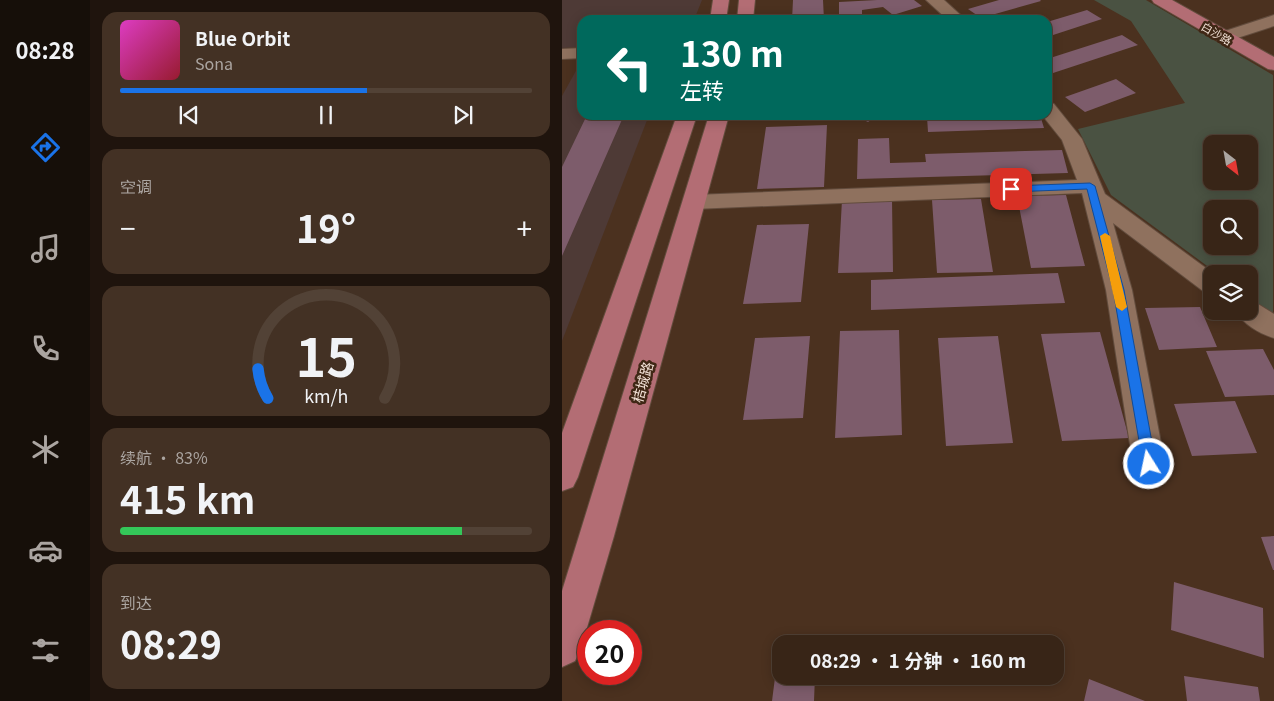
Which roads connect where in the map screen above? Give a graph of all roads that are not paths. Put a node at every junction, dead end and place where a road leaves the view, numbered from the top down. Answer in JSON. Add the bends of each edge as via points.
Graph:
{"nodes":[{"id":1,"x":721,"y":0,"type":"edge"},
{"id":2,"x":747,"y":0,"type":"edge"},
{"id":3,"x":934,"y":0,"type":"edge"},
{"id":4,"x":1160,"y":0,"type":"edge"},
{"id":5,"x":1187,"y":0,"type":"edge"},
{"id":6,"x":719,"y":15,"type":"edge"},
{"id":7,"x":746,"y":15,"type":"edge"},
{"id":8,"x":952,"y":15,"type":"edge"},
{"id":9,"x":1274,"y":20,"type":"edge"},
{"id":10,"x":1243,"y":31,"type":"junction"},
{"id":11,"x":1225,"y":37,"type":"junction"},
{"id":12,"x":1274,"y":48,"type":"edge"},
{"id":13,"x":577,"y":53,"type":"edge"},
{"id":14,"x":562,"y":54,"type":"edge"},
{"id":15,"x":1274,"y":65,"type":"edge"},
{"id":16,"x":1052,"y":114,"type":"edge"},
{"id":17,"x":685,"y":120,"type":"edge"},
{"id":18,"x":718,"y":120,"type":"edge"},
{"id":19,"x":1093,"y":192,"type":"junction"},
{"id":20,"x":694,"y":202,"type":"junction"},
{"id":21,"x":1203,"y":279,"type":"edge"},
{"id":22,"x":1258,"y":317,"type":"edge"},
{"id":23,"x":1274,"y":328,"type":"edge"},
{"id":24,"x":1149,"y":464,"type":"dead end"},
{"id":25,"x":562,"y":477,"type":"edge"},
{"id":26,"x":562,"y":648,"type":"edge"}],
"edges":[{"from":1,"to":6,"type":"main road"},
{"from":2,"to":7,"type":"main road"},
{"from":3,"to":8,"type":"street"},
{"from":4,"to":11,"type":"main road","name":"白沙路"},
{"from":5,"to":10,"type":"main road","name":"白沙路"},
{"from":9,"to":10,"type":"street"},
{"from":10,"to":11,"type":"street"},
{"from":10,"to":12,"type":"main road","name":"白沙路"},
{"from":11,"to":15,"type":"main road","name":"白沙路"},
{"from":13,"to":14,"type":"street"},
{"from":16,"to":19,"type":"street","via":[[1072,139]]},
{"from":17,"to":25,"type":"main road"},
{"from":18,"to":20,"type":"main road","name":"桔城路"},
{"from":19,"to":20,"type":"street"},
{"from":19,"to":21,"type":"street"},
{"from":19,"to":24,"type":"street","via":[[1119,290]]},
{"from":20,"to":26,"type":"main road","name":"桔城路"},
{"from":22,"to":23,"type":"street"}]}
